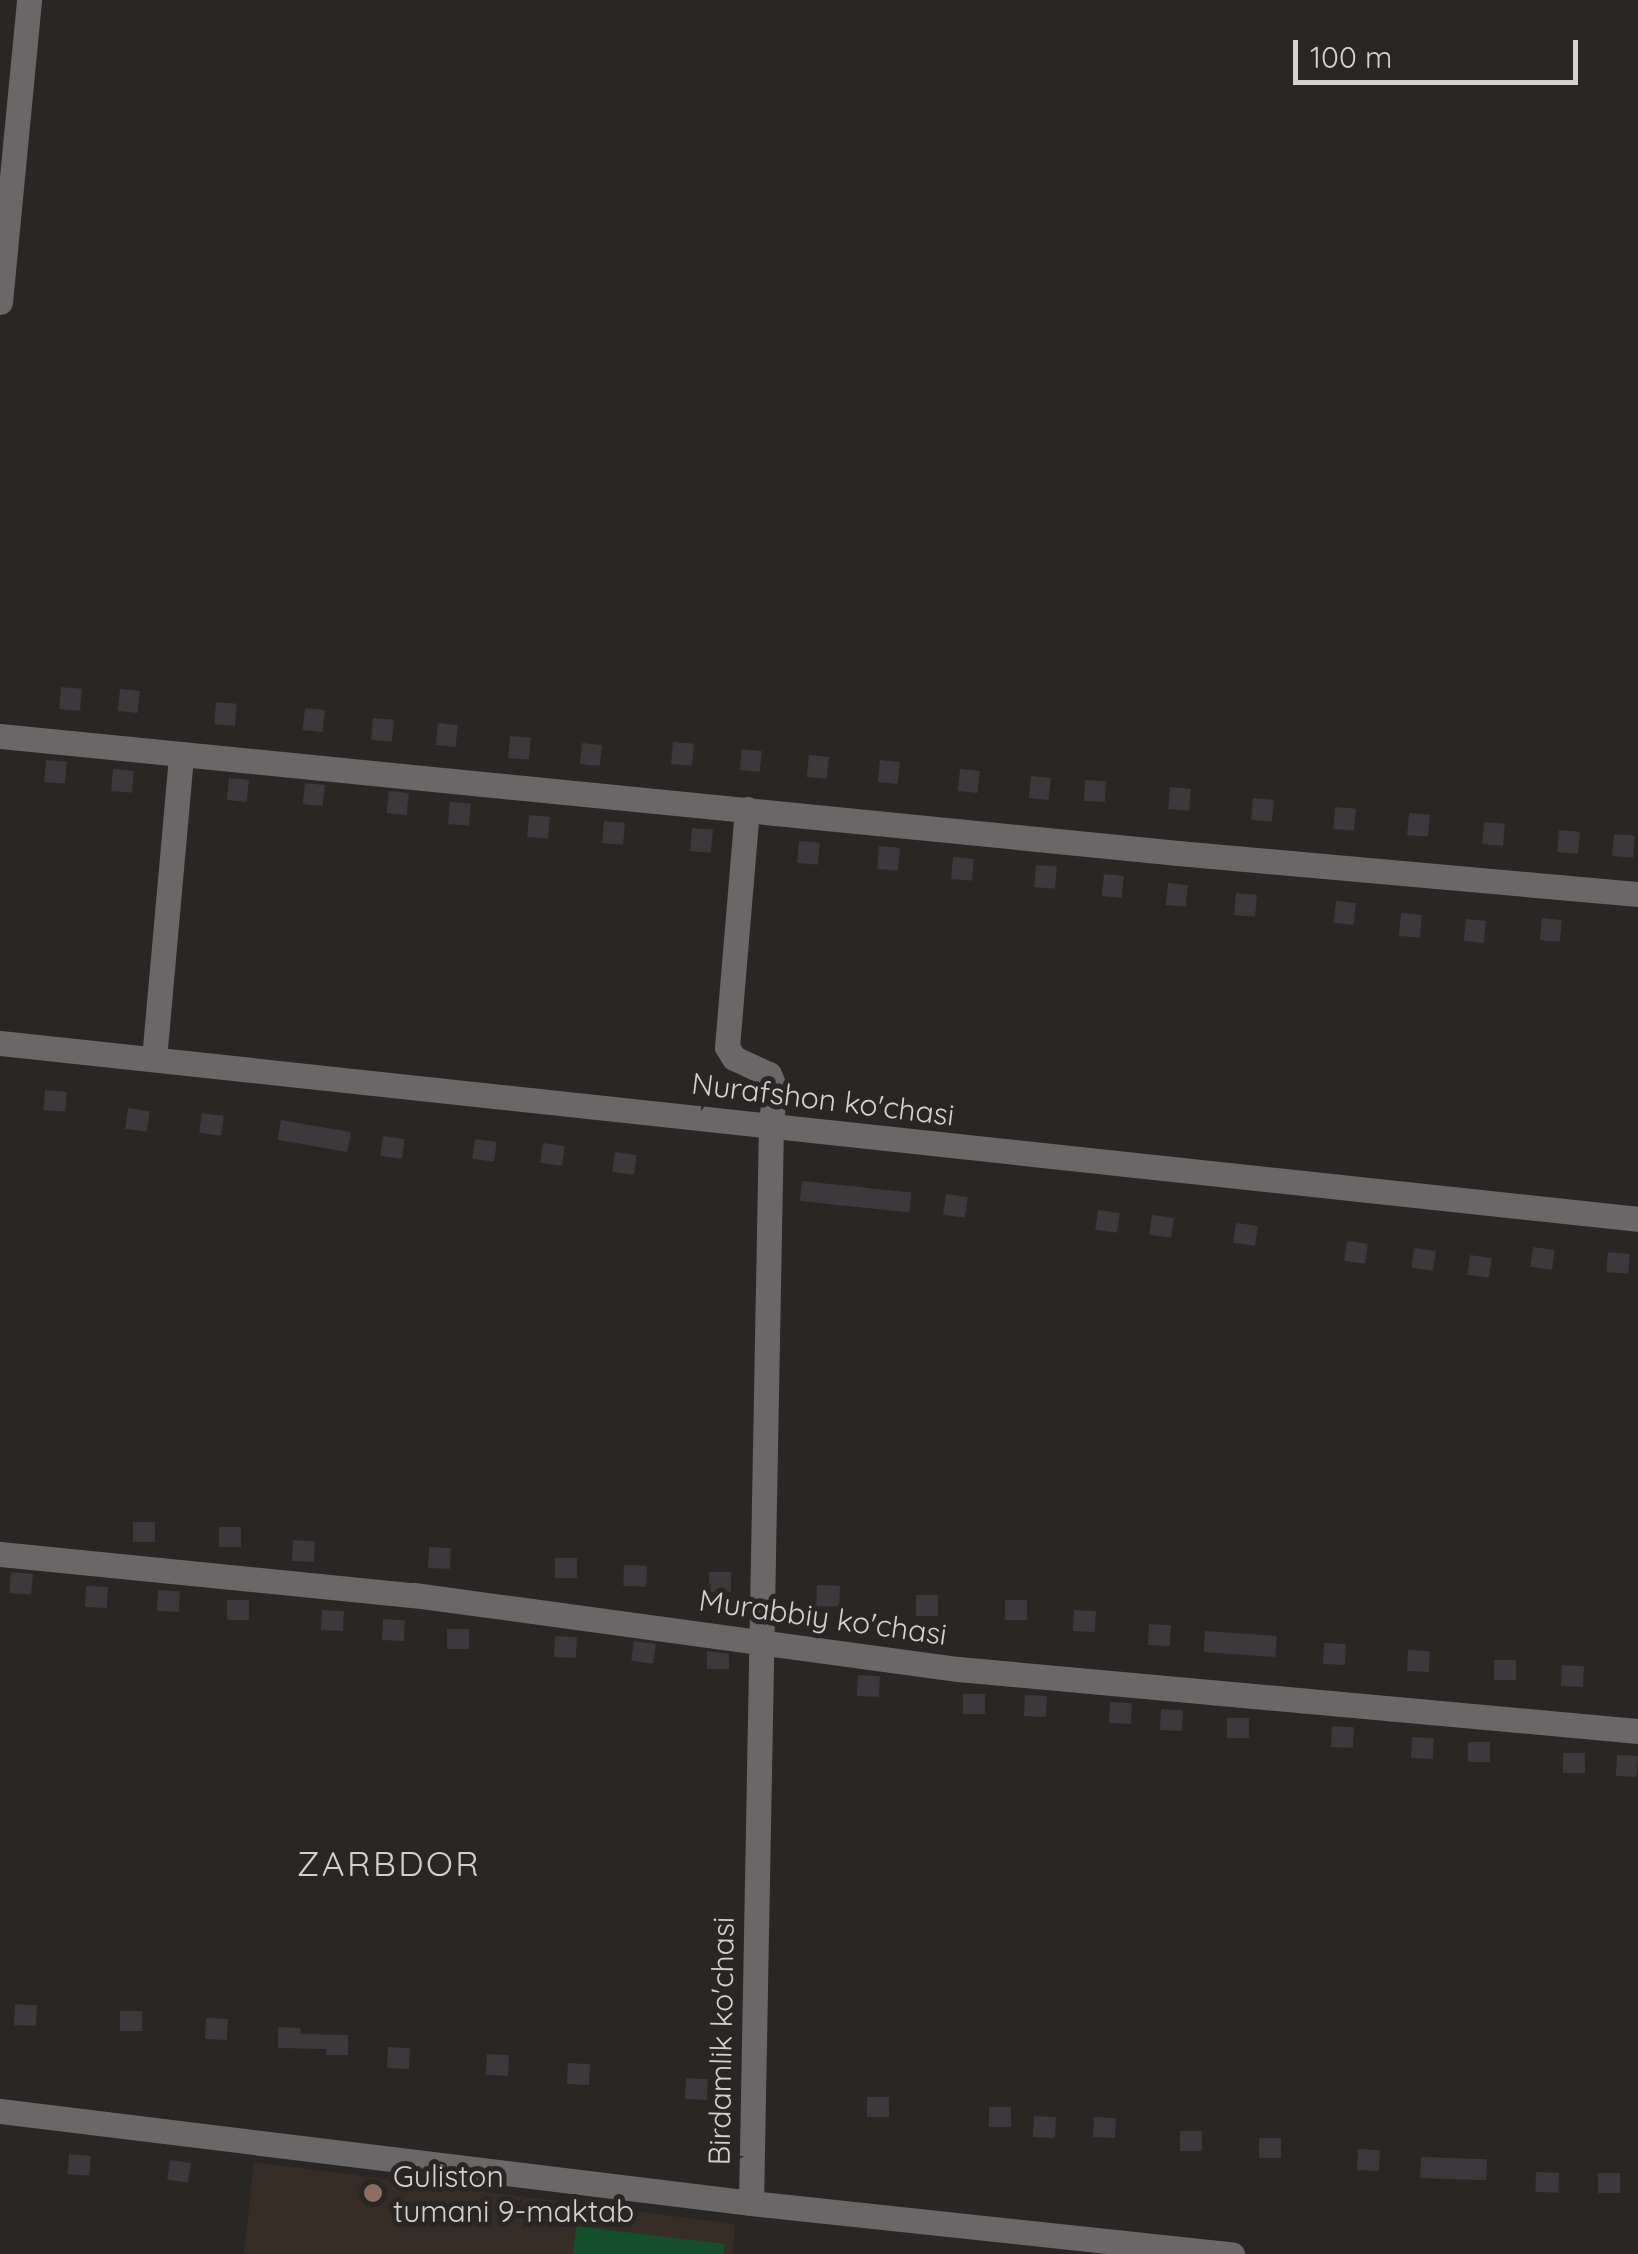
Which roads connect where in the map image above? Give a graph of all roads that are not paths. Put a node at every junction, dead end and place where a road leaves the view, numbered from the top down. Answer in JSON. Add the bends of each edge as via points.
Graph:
{"nodes":[{"id":1,"x":28,"y":0,"type":"edge"},
{"id":2,"x":8,"y":144,"type":"edge"},
{"id":3,"x":0,"y":302,"type":"edge"},
{"id":4,"x":0,"y":736,"type":"edge"},
{"id":5,"x":181,"y":754,"type":"junction"},
{"id":6,"x":747,"y":809,"type":"junction"},
{"id":7,"x":1638,"y":894,"type":"edge"},
{"id":8,"x":0,"y":1043,"type":"edge"},
{"id":9,"x":154,"y":1059,"type":"junction"},
{"id":10,"x":771,"y":1124,"type":"junction"},
{"id":11,"x":1638,"y":1219,"type":"edge"},
{"id":12,"x":0,"y":1554,"type":"edge"},
{"id":13,"x":764,"y":1640,"type":"junction"},
{"id":14,"x":1638,"y":1731,"type":"edge"},
{"id":15,"x":0,"y":2111,"type":"edge"},
{"id":16,"x":751,"y":2203,"type":"junction"},
{"id":17,"x":1232,"y":2254,"type":"edge"}],
"edges":[{"from":1,"to":2,"type":"street"},
{"from":2,"to":3,"type":"street"},
{"from":4,"to":5,"type":"street"},
{"from":5,"to":6,"type":"street"},
{"from":5,"to":9,"type":"street"},
{"from":6,"to":7,"type":"street"},
{"from":6,"to":10,"type":"street","name":"Birdamlik ko'chasi","via":[[727,1047],[734,1058],[769,1074],[776,1089]]},
{"from":8,"to":9,"type":"street","name":"Nurafshon ko'chasi"},
{"from":9,"to":10,"type":"street","name":"Nurafshon ko'chasi"},
{"from":10,"to":11,"type":"street","name":"Nurafshon ko'chasi"},
{"from":10,"to":13,"type":"street","name":"Birdamlik ko'chasi"},
{"from":12,"to":13,"type":"street","name":"Murabbiy ko'chasi"},
{"from":13,"to":14,"type":"street","name":"Murabbiy ko'chasi","via":[[958,1669]]},
{"from":13,"to":16,"type":"street","name":"Birdamlik ko'chasi"},
{"from":15,"to":16,"type":"street","name":"Birdamlik ko'chasi"},
{"from":16,"to":17,"type":"street"}]}
